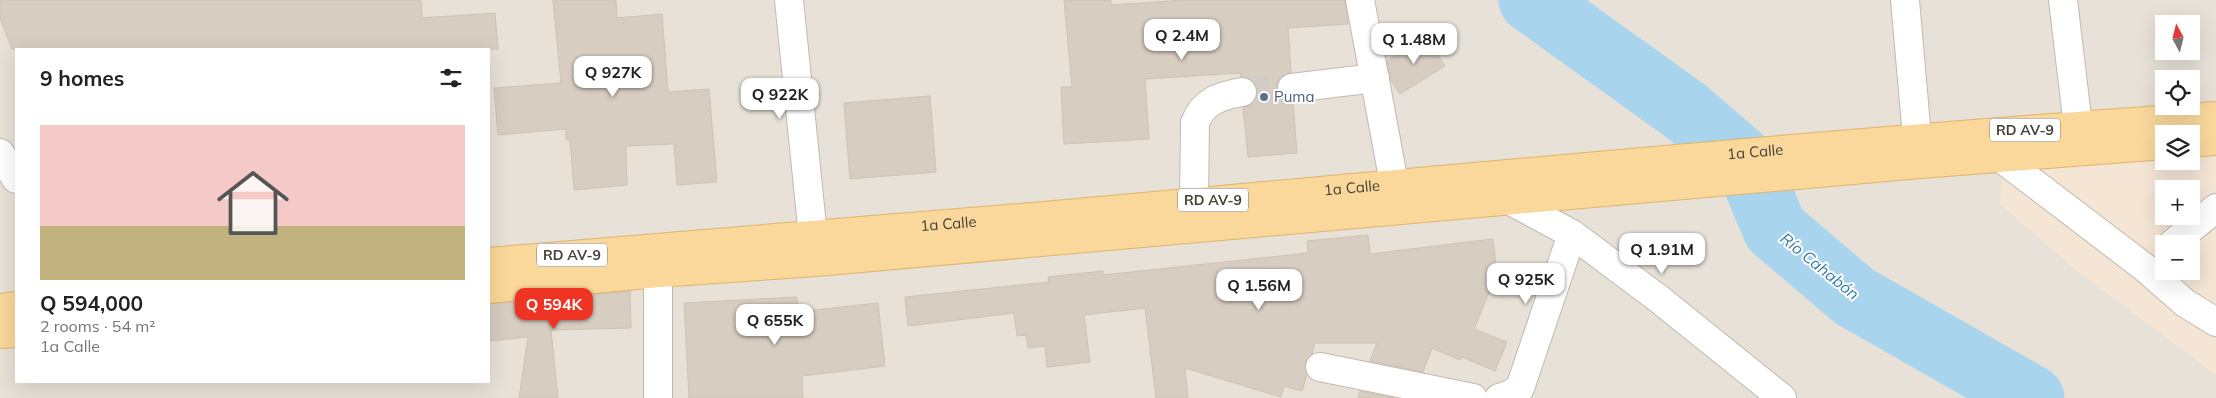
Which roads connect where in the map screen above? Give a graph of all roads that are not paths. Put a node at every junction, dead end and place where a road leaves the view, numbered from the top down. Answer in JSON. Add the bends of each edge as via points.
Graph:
{"nodes":[{"id":1,"x":789,"y":0,"type":"edge"},
{"id":2,"x":1360,"y":0,"type":"edge"},
{"id":3,"x":1905,"y":0,"type":"edge"},
{"id":4,"x":2062,"y":0,"type":"edge"},
{"id":5,"x":1374,"y":78,"type":"junction"},
{"id":6,"x":1292,"y":88,"type":"tunnel mouth"},
{"id":7,"x":1242,"y":92,"type":"tunnel mouth"},
{"id":8,"x":2216,"y":116,"type":"edge"},
{"id":9,"x":2078,"y":126,"type":"junction"},
{"id":10,"x":1917,"y":137,"type":"junction"},
{"id":11,"x":2216,"y":141,"type":"edge"},
{"id":12,"x":2200,"y":142,"type":"edge"},
{"id":13,"x":2155,"y":146,"type":"edge"},
{"id":14,"x":0,"y":153,"type":"edge"},
{"id":15,"x":1835,"y":158,"type":"junction"},
{"id":16,"x":2001,"y":158,"type":"junction"},
{"id":17,"x":15,"y":176,"type":"edge"},
{"id":18,"x":1613,"y":178,"type":"junction"},
{"id":19,"x":1394,"y":183,"type":"junction"},
{"id":20,"x":1509,"y":200,"type":"junction"},
{"id":21,"x":1194,"y":202,"type":"junction"},
{"id":22,"x":2216,"y":208,"type":"edge"},
{"id":23,"x":1572,"y":234,"type":"junction"},
{"id":24,"x":2183,"y":235,"type":"edge"},
{"id":25,"x":813,"y":236,"type":"junction"},
{"id":26,"x":2154,"y":258,"type":"edge"},
{"id":27,"x":490,"y":262,"type":"edge"},
{"id":28,"x":658,"y":273,"type":"junction"},
{"id":29,"x":490,"y":289,"type":"edge"},
{"id":30,"x":15,"y":306,"type":"edge"},
{"id":31,"x":0,"y":308,"type":"edge"},
{"id":32,"x":2216,"y":322,"type":"edge"},
{"id":33,"x":15,"y":333,"type":"edge"},
{"id":34,"x":0,"y":334,"type":"edge"},
{"id":35,"x":1320,"y":366,"type":"dead end"},
{"id":36,"x":658,"y":398,"type":"edge"},
{"id":37,"x":1473,"y":398,"type":"edge"},
{"id":38,"x":1499,"y":398,"type":"edge"},
{"id":39,"x":1782,"y":398,"type":"edge"}],
"edges":[{"from":1,"to":25,"type":"street"},
{"from":2,"to":5,"type":"street"},
{"from":3,"to":10,"type":"street"},
{"from":4,"to":9,"type":"street"},
{"from":5,"to":6,"type":"street"},
{"from":5,"to":19,"type":"street"},
{"from":7,"to":21,"type":"street","via":[[1213,99],[1198,114],[1195,123]]},
{"from":8,"to":9,"type":"main road","name":"1a Calle","number":"RD AV-9"},
{"from":9,"to":10,"type":"main road","name":"1a Calle","number":"RD AV-9"},
{"from":10,"to":15,"type":"main road","name":"1a Calle","number":"RD AV-9"},
{"from":11,"to":12,"type":"main road"},
{"from":13,"to":16,"type":"main road","name":"1a Calle","number":"RD AV-9"},
{"from":14,"to":17,"type":"street"},
{"from":15,"to":16,"type":"main road","name":"1a Calle","number":"RD AV-9"},
{"from":15,"to":18,"type":"main road","name":"1a Calle","number":"RD AV-9"},
{"from":16,"to":26,"type":"street"},
{"from":18,"to":19,"type":"main road","name":"1a Calle","number":"RD AV-9"},
{"from":18,"to":20,"type":"main road","name":"1a Calle","number":"RD AV-9"},
{"from":19,"to":21,"type":"main road","name":"1a Calle","number":"RD AV-9"},
{"from":20,"to":23,"type":"street"},
{"from":20,"to":28,"type":"main road","name":"1a Calle","number":"RD AV-9","via":[[816,262]]},
{"from":21,"to":25,"type":"main road","name":"1a Calle","number":"RD AV-9"},
{"from":22,"to":24,"type":"street"},
{"from":23,"to":38,"type":"street","via":[[1520,388]]},
{"from":23,"to":39,"type":"street"},
{"from":25,"to":27,"type":"main road","name":"1a Calle","number":"RD AV-9"},
{"from":26,"to":32,"type":"street","via":[[2185,303]]},
{"from":28,"to":29,"type":"main road","name":"1a Calle","number":"RD AV-9"},
{"from":28,"to":36,"type":"street"},
{"from":30,"to":31,"type":"main road"},
{"from":33,"to":34,"type":"main road"},
{"from":35,"to":37,"type":"street"}]}
